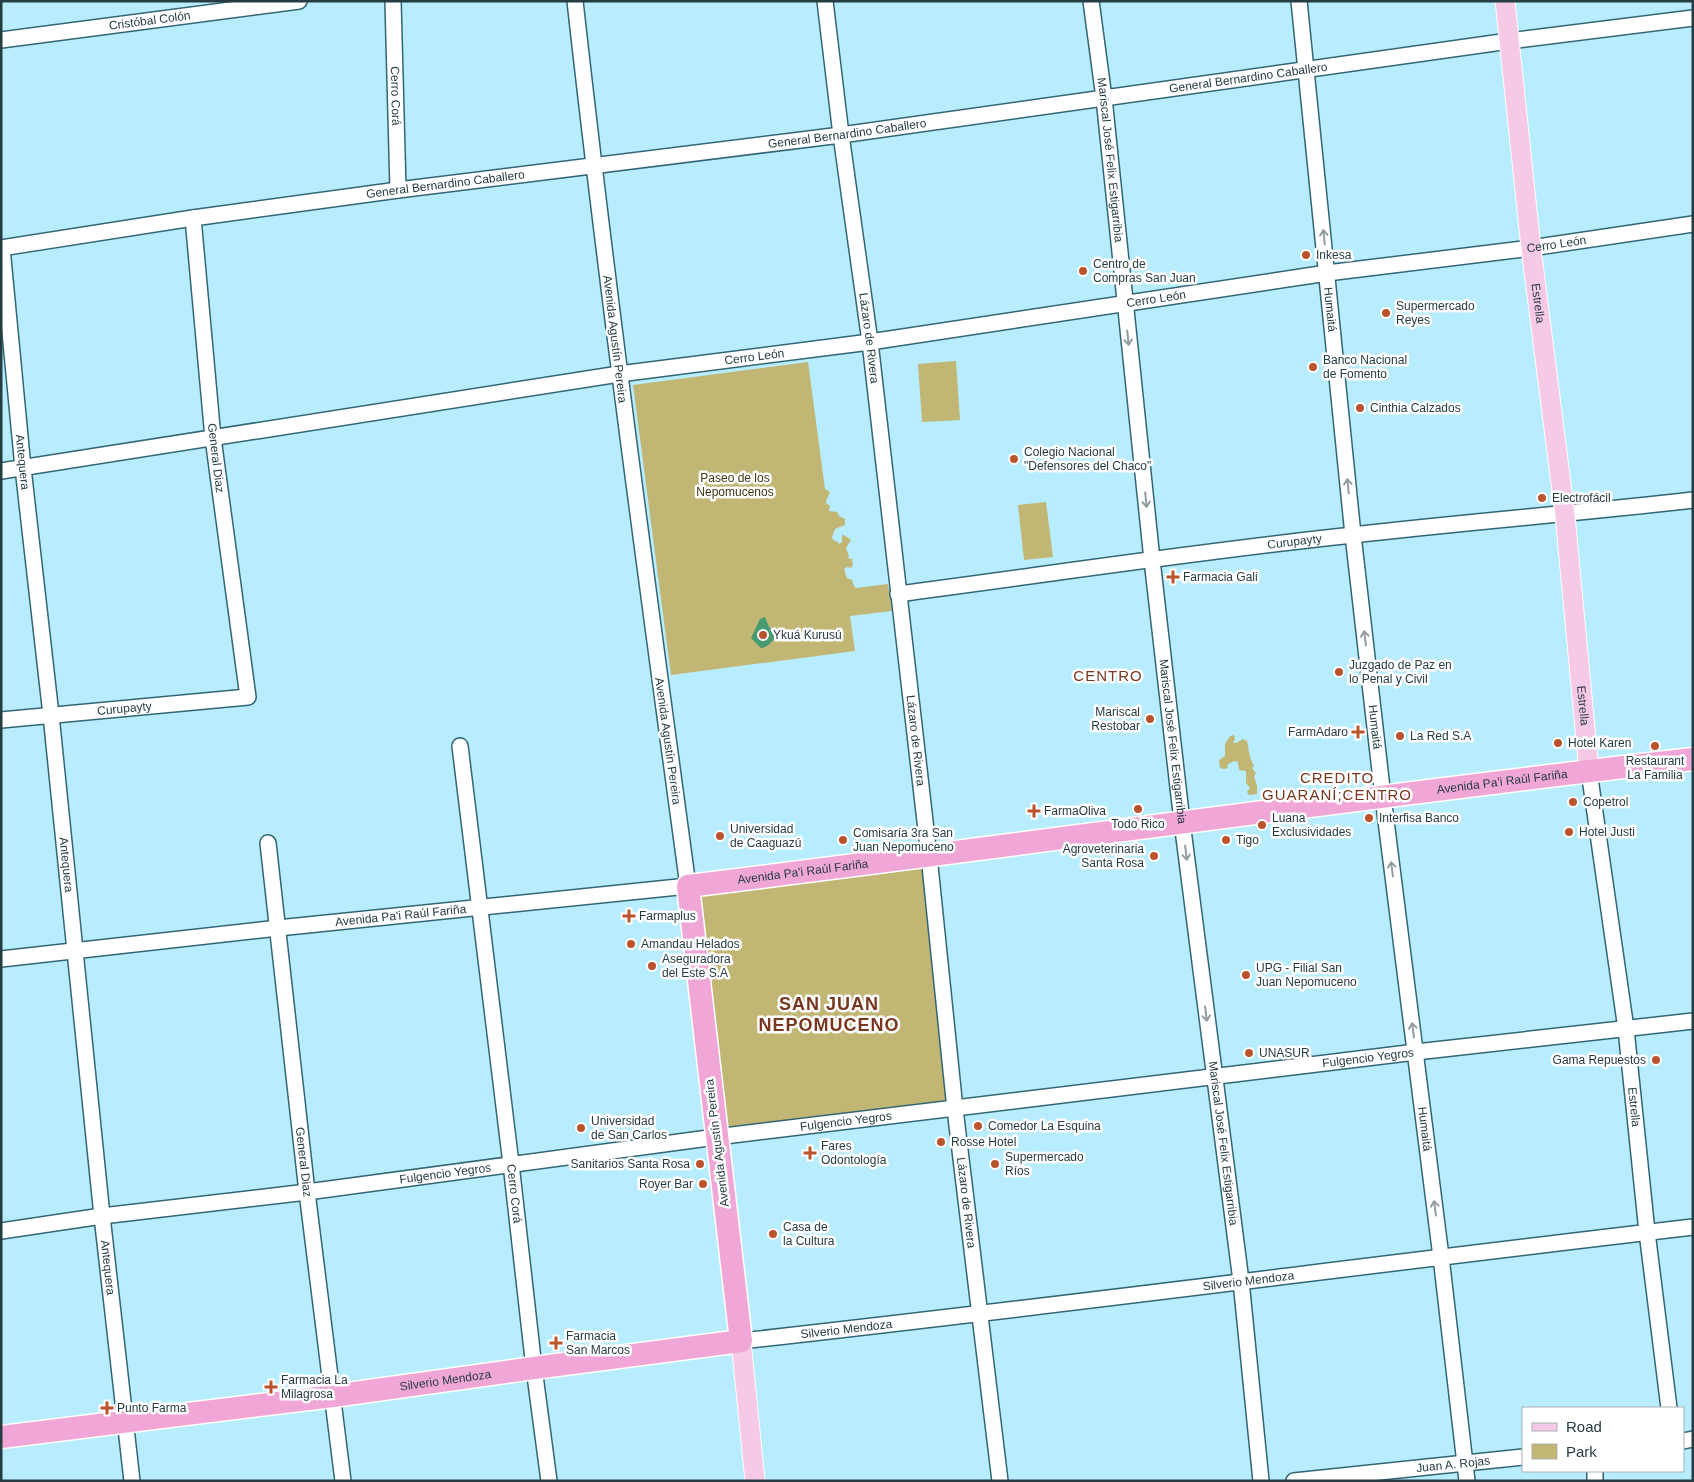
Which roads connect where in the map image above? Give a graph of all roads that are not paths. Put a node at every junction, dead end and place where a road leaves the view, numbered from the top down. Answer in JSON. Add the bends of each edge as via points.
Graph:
{"nodes":[{"id":1,"x":299,"y":1,"type":"edge"},
{"id":2,"x":393,"y":1,"type":"edge"},
{"id":3,"x":575,"y":1,"type":"edge"},
{"id":4,"x":825,"y":1,"type":"edge"},
{"id":5,"x":1090,"y":1,"type":"edge"},
{"id":6,"x":1299,"y":1,"type":"edge"},
{"id":7,"x":1505,"y":1,"type":"edge"},
{"id":8,"x":189,"y":8,"type":"edge"},
{"id":9,"x":1693,"y":18,"type":"edge"},
{"id":10,"x":1,"y":40,"type":"edge"},
{"id":11,"x":1509,"y":40,"type":"junction"},
{"id":12,"x":1306,"y":70,"type":"junction"},
{"id":13,"x":1104,"y":98,"type":"junction"},
{"id":14,"x":841,"y":135,"type":"junction"},
{"id":15,"x":593,"y":166,"type":"junction"},
{"id":16,"x":398,"y":190,"type":"junction"},
{"id":17,"x":193,"y":218,"type":"junction"},
{"id":18,"x":1693,"y":224,"type":"edge"},
{"id":19,"x":1,"y":248,"type":"edge"},
{"id":20,"x":1532,"y":248,"type":"junction"},
{"id":21,"x":1328,"y":273,"type":"junction"},
{"id":22,"x":1125,"y":304,"type":"junction"},
{"id":23,"x":870,"y":342,"type":"junction"},
{"id":24,"x":619,"y":374,"type":"junction"},
{"id":25,"x":213,"y":438,"type":"junction"},
{"id":26,"x":23,"y":468,"type":"junction"},
{"id":27,"x":1,"y":471,"type":"edge"},
{"id":28,"x":1693,"y":500,"type":"edge"},
{"id":29,"x":1565,"y":515,"type":"junction"},
{"id":30,"x":1353,"y":535,"type":"junction"},
{"id":31,"x":1152,"y":560,"type":"junction"},
{"id":32,"x":898,"y":594,"type":"junction"},
{"id":33,"x":248,"y":697,"type":"joint"},
{"id":34,"x":51,"y":715,"type":"junction"},
{"id":35,"x":1,"y":720,"type":"edge"},
{"id":36,"x":460,"y":746,"type":"dead end"},
{"id":37,"x":1693,"y":760,"type":"edge"},
{"id":38,"x":1589,"y":771,"type":"junction"},
{"id":39,"x":1383,"y":797,"type":"junction"},
{"id":40,"x":1182,"y":822,"type":"junction"},
{"id":41,"x":268,"y":843,"type":"dead end"},
{"id":42,"x":929,"y":856,"type":"junction"},
{"id":43,"x":688,"y":886,"type":"junction"},
{"id":44,"x":480,"y":907,"type":"junction"},
{"id":45,"x":278,"y":928,"type":"junction"},
{"id":46,"x":76,"y":950,"type":"junction"},
{"id":47,"x":1,"y":959,"type":"edge"},
{"id":48,"x":1693,"y":1021,"type":"edge"},
{"id":49,"x":1626,"y":1029,"type":"junction"},
{"id":50,"x":1416,"y":1052,"type":"junction"},
{"id":51,"x":1214,"y":1077,"type":"junction"},
{"id":52,"x":955,"y":1109,"type":"junction"},
{"id":53,"x":716,"y":1137,"type":"junction"},
{"id":54,"x":511,"y":1164,"type":"junction"},
{"id":55,"x":307,"y":1192,"type":"junction"},
{"id":56,"x":102,"y":1216,"type":"junction"},
{"id":57,"x":1693,"y":1227,"type":"edge"},
{"id":58,"x":1,"y":1231,"type":"edge"},
{"id":59,"x":1647,"y":1232,"type":"junction"},
{"id":60,"x":1441,"y":1257,"type":"junction"},
{"id":61,"x":1241,"y":1281,"type":"junction"},
{"id":62,"x":979,"y":1315,"type":"junction"},
{"id":63,"x":742,"y":1341,"type":"junction"},
{"id":64,"x":534,"y":1368,"type":"junction"},
{"id":65,"x":333,"y":1396,"type":"junction"},
{"id":66,"x":1669,"y":1407,"type":"edge"},
{"id":67,"x":125,"y":1422,"type":"junction"},
{"id":68,"x":1,"y":1437,"type":"edge"},
{"id":69,"x":1522,"y":1457,"type":"edge"},
{"id":70,"x":1465,"y":1462,"type":"junction"},
{"id":71,"x":132,"y":1481,"type":"edge"},
{"id":72,"x":343,"y":1481,"type":"edge"},
{"id":73,"x":550,"y":1481,"type":"edge"},
{"id":74,"x":755,"y":1481,"type":"edge"},
{"id":75,"x":1000,"y":1481,"type":"edge"},
{"id":76,"x":1261,"y":1481,"type":"edge"},
{"id":77,"x":1294,"y":1481,"type":"edge"},
{"id":78,"x":1467,"y":1481,"type":"edge"}],
"edges":[{"from":1,"to":8,"type":"street","name":"Cristóbal Colón"},
{"from":2,"to":16,"type":"street","name":"Cerro Corá"},
{"from":3,"to":15,"type":"street","name":"Avenida Agustín Pereira"},
{"from":4,"to":14,"type":"street","name":"Lázaro de Rivera"},
{"from":5,"to":13,"type":"street","name":"Mariscal José Felix Estigarribia"},
{"from":6,"to":12,"type":"street","name":"Humaitá"},
{"from":7,"to":11,"type":"main road","name":"Estrella"},
{"from":8,"to":10,"type":"street","name":"Cristóbal Colón"},
{"from":9,"to":11,"type":"street","name":"General Bernardino Caballero"},
{"from":11,"to":12,"type":"street","name":"General Bernardino Caballero"},
{"from":11,"to":20,"type":"main road","name":"Estrella"},
{"from":12,"to":13,"type":"street","name":"General Bernardino Caballero"},
{"from":21,"to":12,"type":"street","name":"Humaitá","one_way":true},
{"from":13,"to":14,"type":"street","name":"General Bernardino Caballero"},
{"from":13,"to":22,"type":"street","name":"Mariscal José Felix Estigarribia"},
{"from":14,"to":15,"type":"street","name":"General Bernardino Caballero"},
{"from":14,"to":23,"type":"street","name":"Lázaro de Rivera"},
{"from":15,"to":16,"type":"street","name":"General Bernardino Caballero"},
{"from":15,"to":24,"type":"street","name":"Avenida Agustín Pereira"},
{"from":16,"to":17,"type":"street","name":"General Bernardino Caballero"},
{"from":17,"to":19,"type":"street","name":"General Bernardino Caballero"},
{"from":17,"to":25,"type":"street","name":"General Diaz"},
{"from":18,"to":20,"type":"street","name":"Cerro León"},
{"from":19,"to":26,"type":"street","name":"Antequera"},
{"from":20,"to":21,"type":"street","name":"Cerro León"},
{"from":20,"to":29,"type":"main road","name":"Estrella"},
{"from":21,"to":22,"type":"street","name":"Cerro León"},
{"from":30,"to":21,"type":"street","name":"Humaitá","one_way":true},
{"from":22,"to":23,"type":"street","name":"Cerro León"},
{"from":22,"to":31,"type":"street","name":"Mariscal José Felix Estigarribia","one_way":true},
{"from":23,"to":24,"type":"street","name":"Cerro León"},
{"from":23,"to":32,"type":"street","name":"Lázaro de Rivera"},
{"from":24,"to":25,"type":"street","name":"Cerro León"},
{"from":24,"to":43,"type":"street","name":"Avenida Agustín Pereira"},
{"from":25,"to":26,"type":"street","name":"Cerro León"},
{"from":25,"to":33,"type":"street","name":"General Diaz"},
{"from":26,"to":27,"type":"street","name":"Cerro León"},
{"from":26,"to":34,"type":"street","name":"Antequera"},
{"from":28,"to":29,"type":"street","name":"Curupayty"},
{"from":29,"to":30,"type":"street","name":"Curupayty"},
{"from":29,"to":38,"type":"main road","name":"Estrella"},
{"from":30,"to":31,"type":"street","name":"Curupayty"},
{"from":39,"to":30,"type":"street","name":"Humaitá","one_way":true},
{"from":31,"to":32,"type":"street","name":"Curupayty"},
{"from":31,"to":40,"type":"street","name":"Mariscal José Felix Estigarribia"},
{"from":32,"to":42,"type":"street","name":"Lázaro de Rivera"},
{"from":33,"to":34,"type":"street","name":"Curupayty"},
{"from":34,"to":35,"type":"street","name":"Curupayty"},
{"from":34,"to":46,"type":"street","name":"Antequera"},
{"from":36,"to":44,"type":"street","name":"Cerro Corá"},
{"from":37,"to":38,"type":"highway","name":"Avenida Pa'i Raúl Fariña"},
{"from":38,"to":39,"type":"highway","name":"Avenida Pa'i Raúl Fariña"},
{"from":38,"to":49,"type":"street","name":"Estrella"},
{"from":39,"to":40,"type":"highway","name":"Avenida Pa'i Raúl Fariña"},
{"from":50,"to":39,"type":"street","name":"Humaitá","one_way":true},
{"from":40,"to":42,"type":"highway","name":"Avenida Pa'i Raúl Fariña"},
{"from":40,"to":51,"type":"street","name":"Mariscal José Felix Estigarribia","one_way":true},
{"from":41,"to":45,"type":"street","name":"General Diaz"},
{"from":42,"to":43,"type":"highway","name":"Avenida Pa'i Raúl Fariña"},
{"from":42,"to":52,"type":"street","name":"Lázaro de Rivera"},
{"from":43,"to":44,"type":"street","name":"Avenida Pa'i Raúl Fariña"},
{"from":43,"to":53,"type":"highway","name":"Avenida Agustín Pereira"},
{"from":44,"to":45,"type":"street","name":"Avenida Pa'i Raúl Fariña"},
{"from":44,"to":54,"type":"street","name":"Cerro Corá"},
{"from":45,"to":46,"type":"street","name":"Avenida Pa'i Raúl Fariña"},
{"from":45,"to":55,"type":"street","name":"General Diaz"},
{"from":46,"to":47,"type":"street","name":"Avenida Pa'i Raúl Fariña"},
{"from":46,"to":56,"type":"street","name":"Antequera"},
{"from":48,"to":49,"type":"street","name":"Fulgencio Yegros"},
{"from":49,"to":50,"type":"street","name":"Fulgencio Yegros"},
{"from":49,"to":59,"type":"street","name":"Estrella"},
{"from":50,"to":51,"type":"street","name":"Fulgencio Yegros"},
{"from":60,"to":50,"type":"street","name":"Humaitá","one_way":true},
{"from":51,"to":52,"type":"street","name":"Fulgencio Yegros"},
{"from":51,"to":61,"type":"street","name":"Mariscal José Felix Estigarribia"},
{"from":52,"to":53,"type":"street","name":"Fulgencio Yegros"},
{"from":52,"to":62,"type":"street","name":"Lázaro de Rivera"},
{"from":53,"to":54,"type":"street","name":"Fulgencio Yegros"},
{"from":53,"to":63,"type":"highway","name":"Avenida Agustín Pereira"},
{"from":54,"to":55,"type":"street","name":"Fulgencio Yegros"},
{"from":54,"to":64,"type":"street","name":"Cerro Corá"},
{"from":55,"to":56,"type":"street","name":"Fulgencio Yegros"},
{"from":55,"to":65,"type":"street","name":"General Diaz"},
{"from":56,"to":58,"type":"street","name":"Fulgencio Yegros"},
{"from":56,"to":67,"type":"street","name":"Antequera"},
{"from":57,"to":59,"type":"street","name":"Silverio Mendoza"},
{"from":59,"to":60,"type":"street","name":"Silverio Mendoza"},
{"from":59,"to":66,"type":"street","name":"Estrella"},
{"from":60,"to":61,"type":"street","name":"Silverio Mendoza"},
{"from":60,"to":70,"type":"street","name":"Humaitá"},
{"from":61,"to":62,"type":"street","name":"Silverio Mendoza"},
{"from":61,"to":76,"type":"street","name":"Mariscal José Felix Estigarribia"},
{"from":62,"to":63,"type":"street","name":"Silverio Mendoza"},
{"from":62,"to":75,"type":"street","name":"Lázaro de Rivera"},
{"from":63,"to":64,"type":"highway","name":"Silverio Mendoza"},
{"from":63,"to":74,"type":"main road","name":"Avenida Agustín Pereira"},
{"from":64,"to":65,"type":"highway","name":"Silverio Mendoza"},
{"from":64,"to":73,"type":"street","name":"Cerro Corá"},
{"from":65,"to":67,"type":"highway","name":"Silverio Mendoza"},
{"from":65,"to":72,"type":"street","name":"General Diaz"},
{"from":67,"to":68,"type":"highway","name":"Silverio Mendoza"},
{"from":67,"to":71,"type":"street","name":"Antequera"},
{"from":69,"to":70,"type":"street","name":"Juan A. Rojas"},
{"from":70,"to":77,"type":"street","name":"Juan A. Rojas"},
{"from":70,"to":78,"type":"street","name":"Humaitá"}]}
